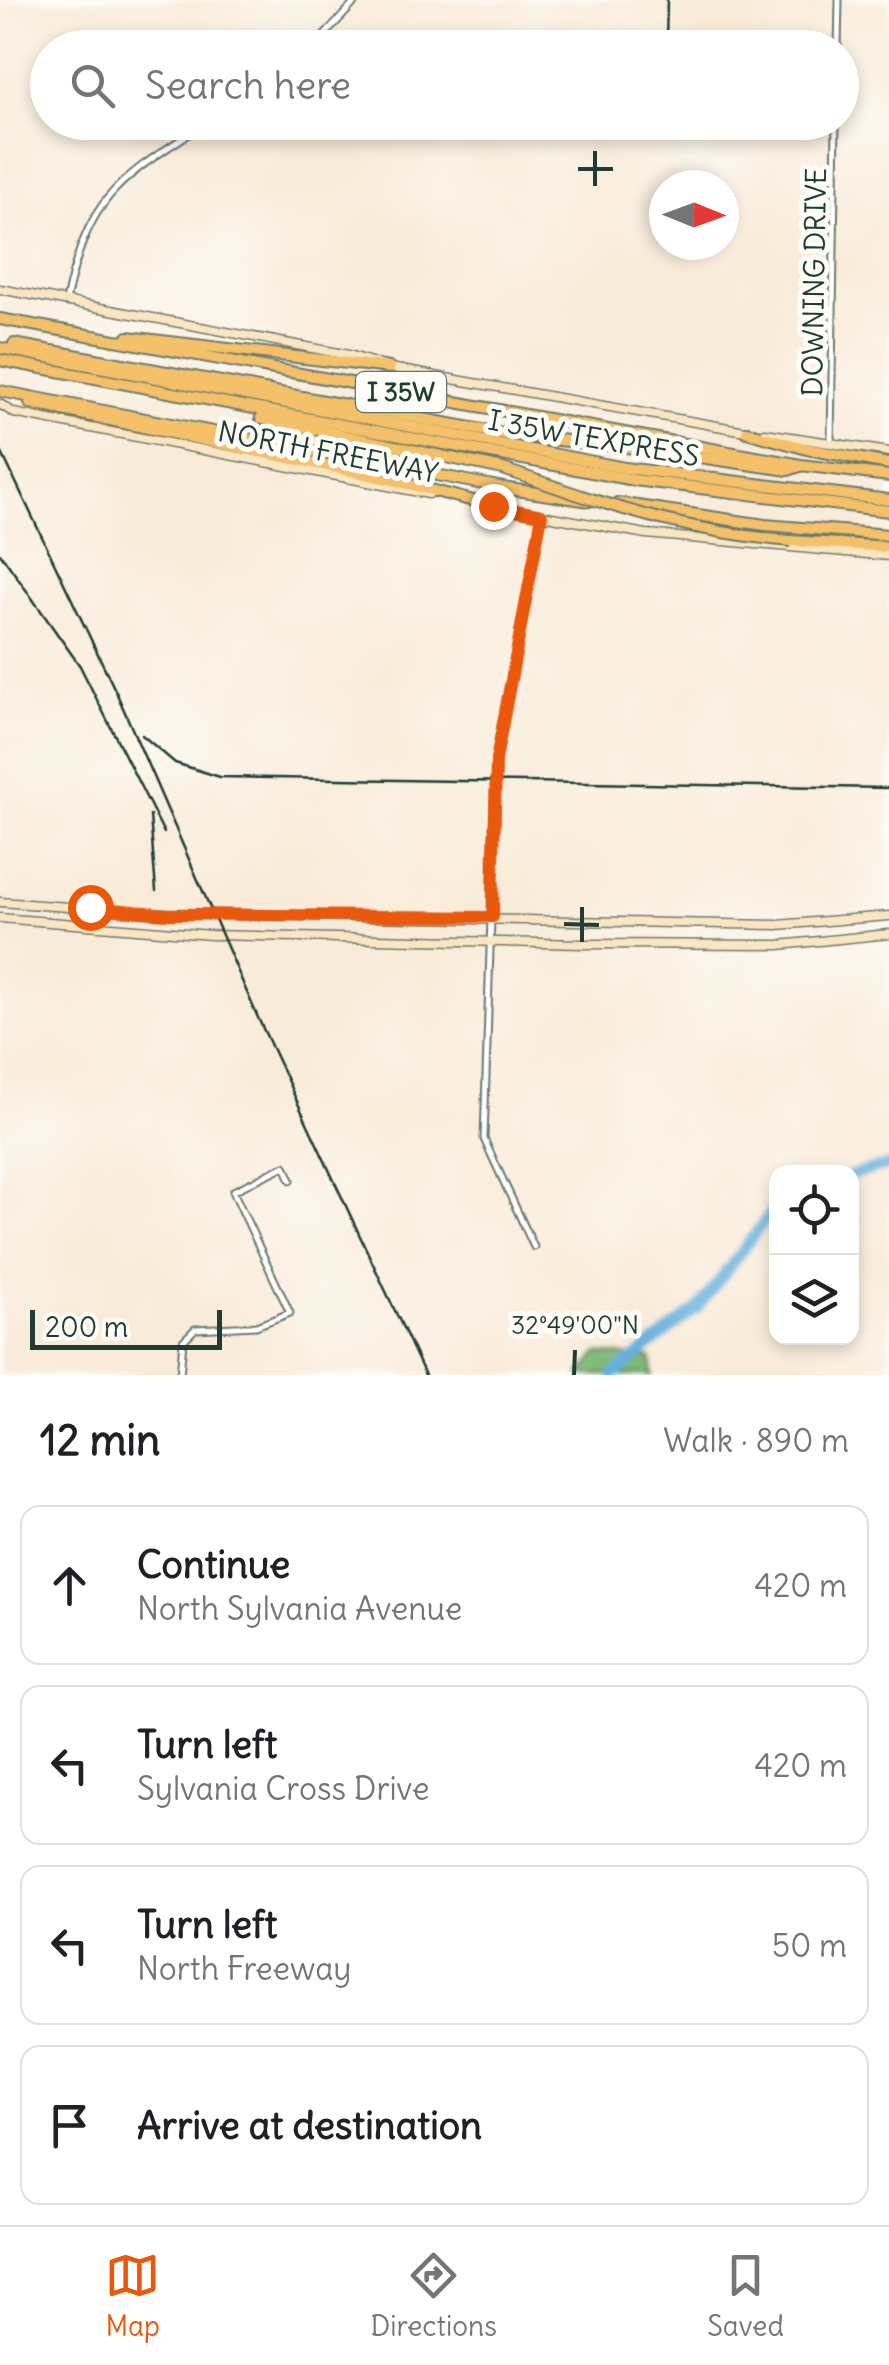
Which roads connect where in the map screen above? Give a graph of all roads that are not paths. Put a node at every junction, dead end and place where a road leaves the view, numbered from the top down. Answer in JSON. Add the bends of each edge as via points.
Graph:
{"nodes":[{"id":1,"x":357,"y":0,"type":"edge"},
{"id":2,"x":839,"y":0,"type":"edge"},
{"id":3,"x":330,"y":30,"type":"edge"},
{"id":4,"x":838,"y":30,"type":"edge"},
{"id":5,"x":180,"y":140,"type":"edge"},
{"id":6,"x":836,"y":140,"type":"edge"},
{"id":7,"x":0,"y":289,"type":"edge"},
{"id":8,"x":66,"y":300,"type":"junction"},
{"id":9,"x":0,"y":319,"type":"edge"},
{"id":10,"x":97,"y":337,"type":"junction"},
{"id":11,"x":0,"y":345,"type":"edge"},
{"id":12,"x":0,"y":360,"type":"edge"},
{"id":13,"x":390,"y":368,"type":"junction"},
{"id":14,"x":148,"y":392,"type":"junction"},
{"id":15,"x":0,"y":393,"type":"edge"},
{"id":16,"x":22,"y":398,"type":"junction"},
{"id":17,"x":0,"y":404,"type":"edge"},
{"id":18,"x":747,"y":432,"type":"junction"},
{"id":19,"x":831,"y":442,"type":"junction"},
{"id":20,"x":889,"y":452,"type":"edge"},
{"id":21,"x":889,"y":464,"type":"edge"},
{"id":22,"x":801,"y":466,"type":"junction"},
{"id":23,"x":889,"y":476,"type":"edge"},
{"id":24,"x":889,"y":500,"type":"edge"},
{"id":25,"x":493,"y":506,"type":"junction"},
{"id":26,"x":889,"y":511,"type":"edge"},
{"id":27,"x":542,"y":515,"type":"junction"},
{"id":28,"x":889,"y":534,"type":"edge"},
{"id":29,"x":889,"y":547,"type":"edge"},
{"id":30,"x":889,"y":556,"type":"edge"},
{"id":31,"x":0,"y":902,"type":"edge"},
{"id":32,"x":114,"y":909,"type":"junction"},
{"id":33,"x":889,"y":916,"type":"edge"},
{"id":34,"x":493,"y":917,"type":"junction"},
{"id":35,"x":0,"y":918,"type":"edge"},
{"id":36,"x":726,"y":924,"type":"junction"},
{"id":37,"x":115,"y":927,"type":"junction"},
{"id":38,"x":889,"y":934,"type":"edge"},
{"id":39,"x":492,"y":941,"type":"junction"},
{"id":40,"x":727,"y":946,"type":"junction"},
{"id":41,"x":291,"y":1180,"type":"dead end"},
{"id":42,"x":534,"y":1247,"type":"dead end"},
{"id":43,"x":180,"y":1375,"type":"edge"}],
"edges":[{"from":1,"to":3,"type":"street"},
{"from":2,"to":4,"type":"street"},
{"from":5,"to":8,"type":"street","via":[[106,196],[84,232]]},
{"from":6,"to":19,"type":"street","name":"DOWNING DRIVE"},
{"from":7,"to":8,"type":"main road"},
{"from":8,"to":13,"type":"main road"},
{"from":9,"to":10,"type":"highway","number":"I 35W"},
{"from":10,"to":13,"type":"highway"},
{"from":10,"to":22,"type":"highway","number":"I 35W"},
{"from":11,"to":22,"type":"highway","via":[[510,436],[788,470]]},
{"from":11,"to":24,"type":"highway","name":"I 35W TEXPRESS","via":[[625,468]]},
{"from":12,"to":14,"type":"highway","name":"I 35W TEXPRESS"},
{"from":13,"to":18,"type":"main road"},
{"from":14,"to":26,"type":"highway","name":"I 35W TEXPRESS","via":[[634,480]]},
{"from":14,"to":29,"type":"highway","bridge":true,"via":[[503,469],[684,527]]},
{"from":15,"to":16,"type":"highway"},
{"from":16,"to":25,"type":"highway"},
{"from":16,"to":28,"type":"highway","name":"NORTH FREEWAY","via":[[562,498],[765,526]]},
{"from":17,"to":25,"type":"main road","name":"NORTH FREEWAY","via":[[14,413]]},
{"from":18,"to":19,"type":"main road"},
{"from":18,"to":21,"type":"highway"},
{"from":19,"to":20,"type":"main road"},
{"from":22,"to":23,"type":"highway","number":"I 35W"},
{"from":25,"to":27,"type":"main road","name":"NORTH FREEWAY"},
{"from":27,"to":30,"type":"main road","name":"NORTH FREEWAY","via":[[746,546]]},
{"from":27,"to":34,"type":"street","via":[[496,760]]},
{"from":31,"to":32,"type":"main road"},
{"from":32,"to":34,"type":"main road"},
{"from":32,"to":37,"type":"main road"},
{"from":33,"to":36,"type":"main road"},
{"from":34,"to":36,"type":"main road"},
{"from":34,"to":39,"type":"street"},
{"from":35,"to":37,"type":"main road"},
{"from":36,"to":40,"type":"main road"},
{"from":37,"to":39,"type":"main road"},
{"from":38,"to":40,"type":"main road"},
{"from":39,"to":40,"type":"main road"},
{"from":39,"to":42,"type":"street","via":[[484,1139]]},
{"from":41,"to":43,"type":"street","via":[[285,1166],[233,1191],[290,1313],[256,1326],[196,1329],[182,1341]]}]}
